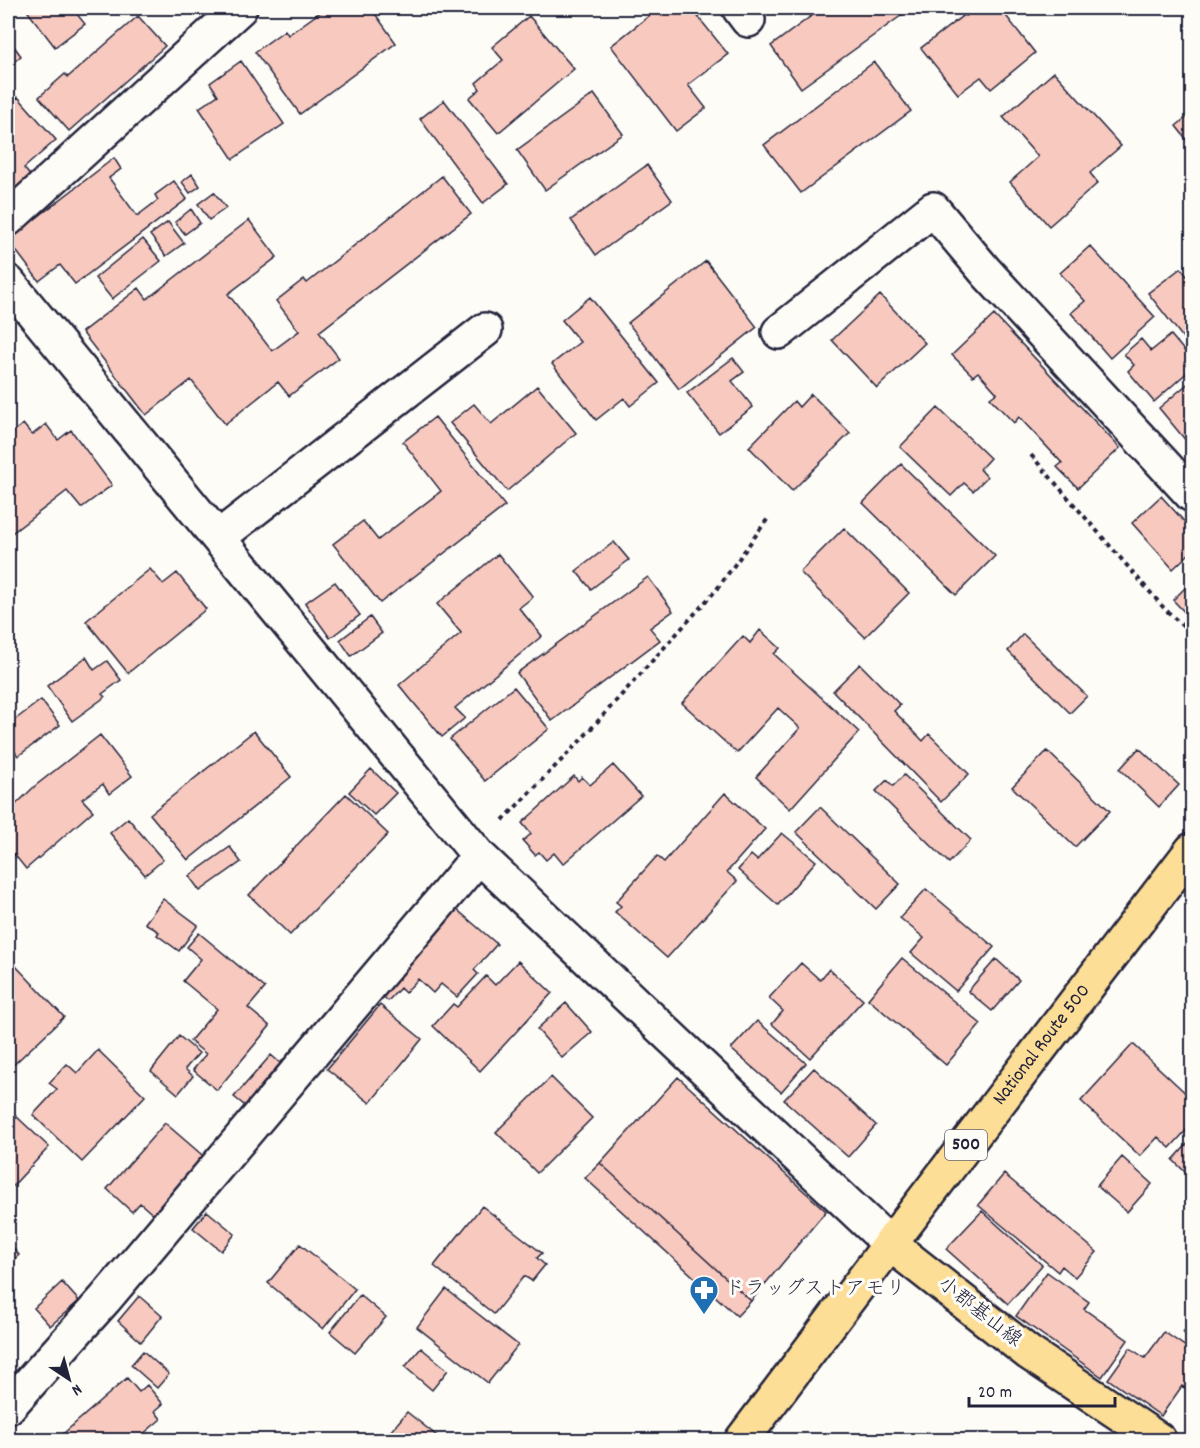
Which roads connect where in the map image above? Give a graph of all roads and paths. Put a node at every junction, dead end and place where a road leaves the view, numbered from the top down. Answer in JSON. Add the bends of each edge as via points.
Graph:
{"nodes":[{"id":1,"x":240,"y":8,"type":"edge"},
{"id":2,"x":8,"y":219,"type":"edge"},
{"id":3,"x":8,"y":282,"type":"edge"},
{"id":4,"x":485,"y":330,"type":"dead end"},
{"id":5,"x":778,"y":332,"type":"dead end"},
{"id":6,"x":1031,"y":455,"type":"dead end"},
{"id":7,"x":1192,"y":495,"type":"edge"},
{"id":8,"x":769,"y":517,"type":"dead end"},
{"id":9,"x":219,"y":537,"type":"junction"},
{"id":10,"x":1192,"y":635,"type":"edge"},
{"id":11,"x":1192,"y":850,"type":"edge"},
{"id":12,"x":477,"y":853,"type":"junction"},
{"id":13,"x":890,"y":1244,"type":"junction"},
{"id":14,"x":8,"y":1407,"type":"edge"},
{"id":15,"x":742,"y":1440,"type":"edge"},
{"id":16,"x":1159,"y":1440,"type":"edge"}],
"edges":[{"from":1,"to":2,"type":"street"},
{"from":3,"to":9,"type":"street"},
{"from":4,"to":9,"type":"street"},
{"from":5,"to":7,"type":"street","via":[[933,209],[986,272]]},
{"from":6,"to":10,"type":"path"},
{"from":8,"to":12,"type":"path","via":[[717,589]]},
{"from":9,"to":12,"type":"street"},
{"from":11,"to":13,"type":"main road","name":"National Route 500","number":"500"},
{"from":12,"to":13,"type":"street"},
{"from":12,"to":14,"type":"street","via":[[105,1299]]},
{"from":13,"to":15,"type":"main road","name":"National Route 500","number":"500"},
{"from":13,"to":16,"type":"main road","name":"小郡基山線","via":[[1029,1353]]}]}
